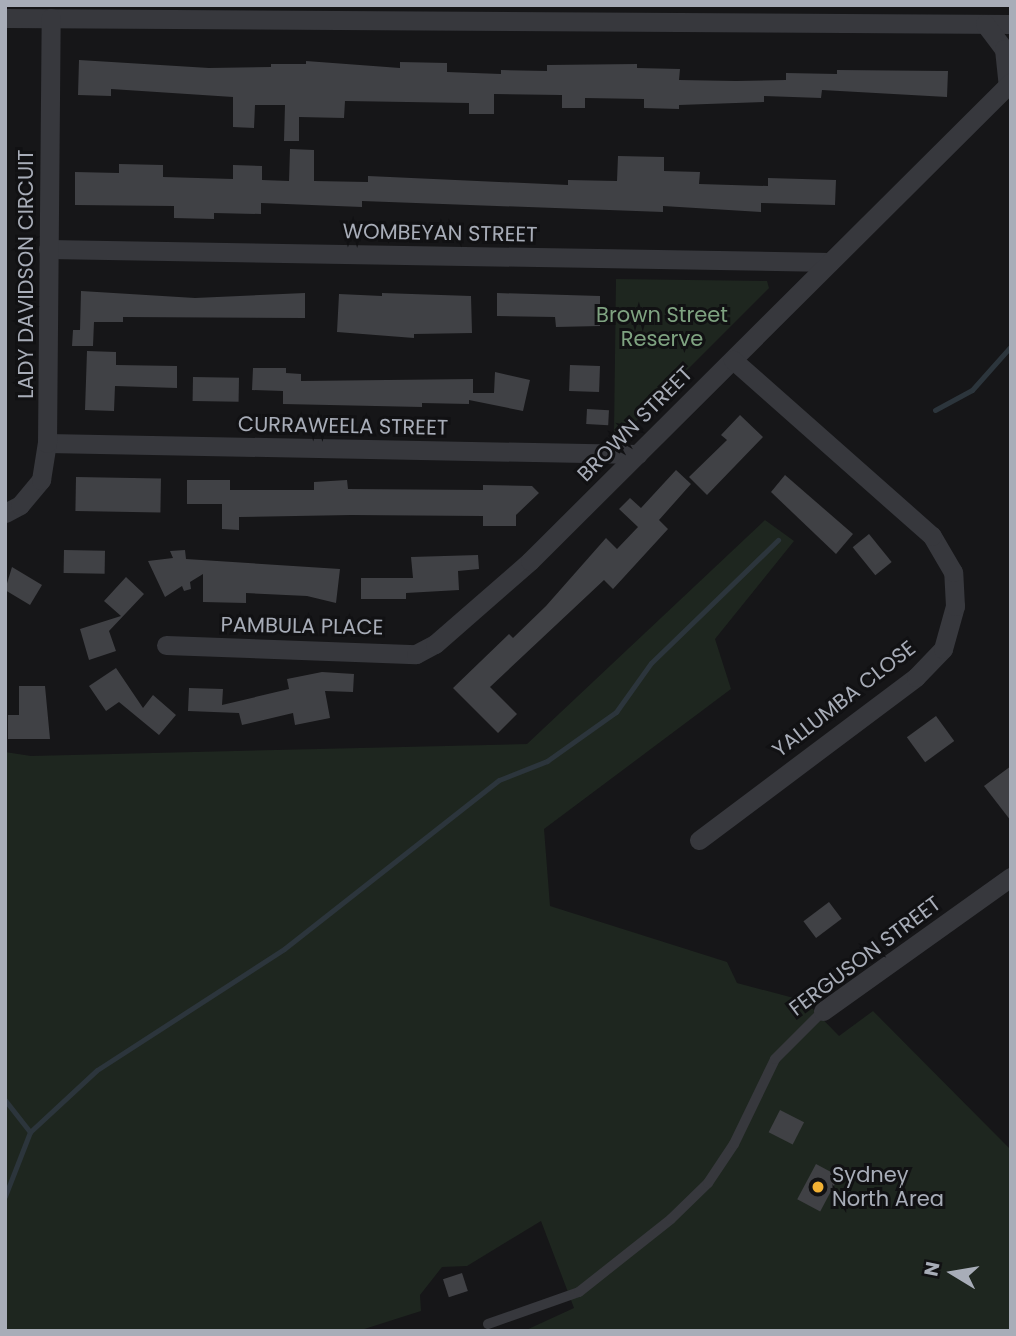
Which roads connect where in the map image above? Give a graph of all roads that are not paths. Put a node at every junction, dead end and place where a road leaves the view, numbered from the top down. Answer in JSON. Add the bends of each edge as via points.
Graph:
{"nodes":[{"id":1,"x":10,"y":14,"type":"edge"},
{"id":2,"x":801,"y":15,"type":"edge"},
{"id":3,"x":51,"y":18,"type":"junction"},
{"id":4,"x":985,"y":24,"type":"junction"},
{"id":5,"x":1011,"y":24,"type":"edge"},
{"id":6,"x":1009,"y":83,"type":"edge"},
{"id":7,"x":48,"y":249,"type":"junction"},
{"id":8,"x":830,"y":262,"type":"junction"},
{"id":9,"x":733,"y":360,"type":"junction"},
{"id":10,"x":47,"y":443,"type":"junction"},
{"id":11,"x":638,"y":454,"type":"junction"},
{"id":12,"x":5,"y":513,"type":"edge"},
{"id":13,"x":435,"y":644,"type":"joint"},
{"id":14,"x":166,"y":645,"type":"dead end"},
{"id":15,"x":699,"y":840,"type":"dead end"},
{"id":16,"x":1011,"y":877,"type":"edge"},
{"id":17,"x":823,"y":1011,"type":"joint"},
{"id":18,"x":488,"y":1324,"type":"dead end"}],
"edges":[{"from":1,"to":3,"type":"street"},
{"from":2,"to":3,"type":"street"},
{"from":2,"to":4,"type":"street"},
{"from":3,"to":7,"type":"street","name":"LADY DAVIDSON CIRCUIT"},
{"from":4,"to":5,"type":"street"},
{"from":4,"to":6,"type":"street","via":[[1003,49]]},
{"from":6,"to":8,"type":"street","name":"BROWN STREET"},
{"from":7,"to":8,"type":"street","name":"WOMBEYAN STREET"},
{"from":7,"to":10,"type":"street","name":"LADY DAVIDSON CIRCUIT"},
{"from":8,"to":9,"type":"street","name":"BROWN STREET"},
{"from":9,"to":11,"type":"street","name":"BROWN STREET"},
{"from":9,"to":15,"type":"street","name":"YALLUMBA CLOSE","via":[[932,536],[953,572],[955,606],[943,649],[916,677]]},
{"from":10,"to":11,"type":"street","name":"CURRAWEELA STREET"},
{"from":10,"to":12,"type":"street","name":"LADY DAVIDSON CIRCUIT","via":[[41,480],[20,505]]},
{"from":11,"to":13,"type":"street","name":"BROWN STREET","via":[[530,561]]},
{"from":13,"to":14,"type":"street","name":"PAMBULA PLACE","via":[[416,654]]},
{"from":16,"to":17,"type":"street","name":"FERGUSON STREET"},
{"from":17,"to":18,"type":"lane","name":"FERGUSON STREET","via":[[775,1059],[734,1144],[708,1183],[671,1219],[579,1292]]}]}
